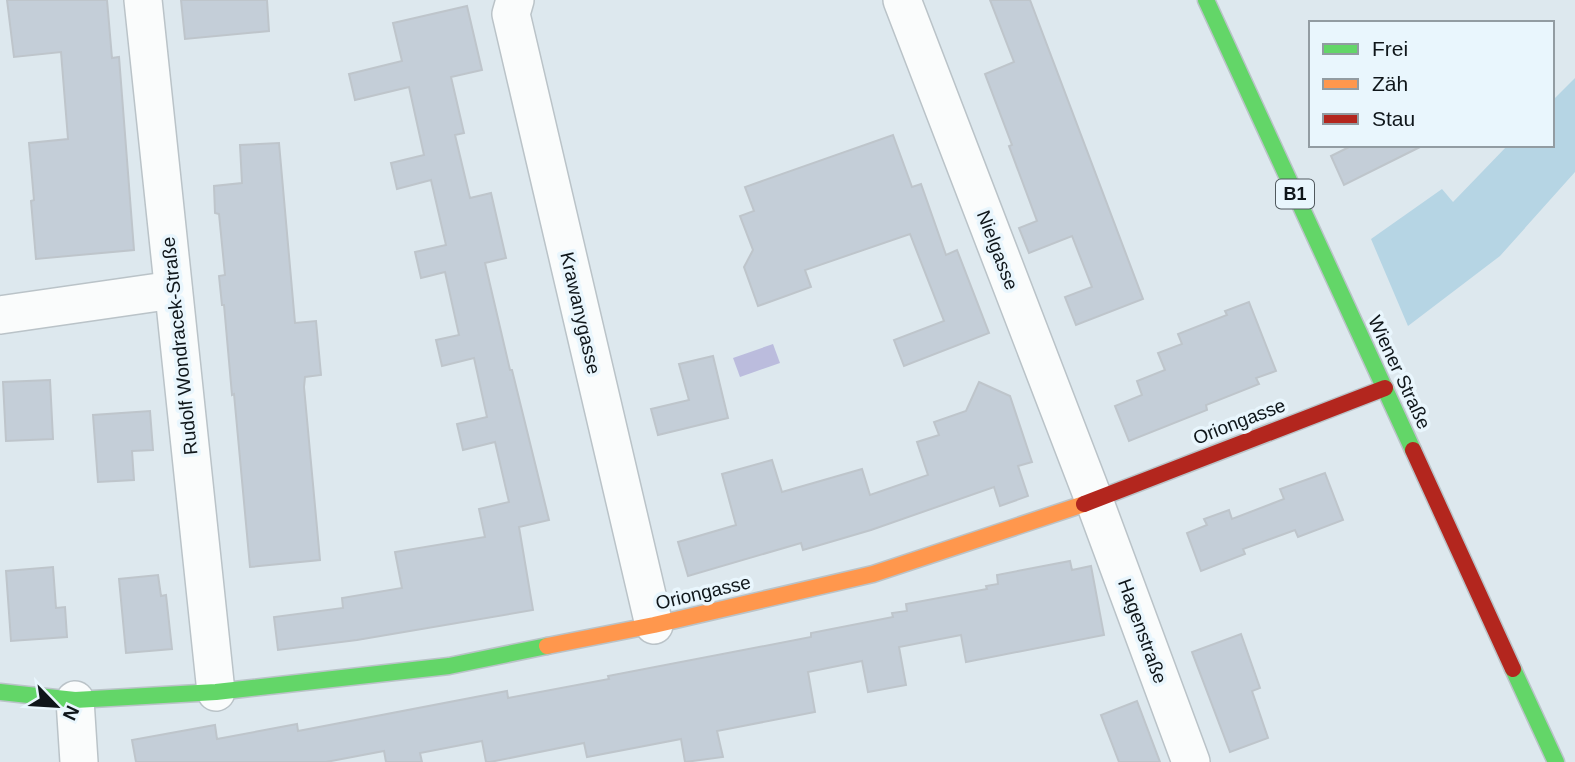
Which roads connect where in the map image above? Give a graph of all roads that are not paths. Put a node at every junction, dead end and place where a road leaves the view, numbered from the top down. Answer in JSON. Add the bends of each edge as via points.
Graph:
{"nodes":[{"id":1,"x":143,"y":0,"type":"edge"},
{"id":2,"x":515,"y":0,"type":"edge"},
{"id":3,"x":902,"y":0,"type":"edge"},
{"id":4,"x":1206,"y":0,"type":"edge"},
{"id":5,"x":173,"y":290,"type":"junction"},
{"id":6,"x":0,"y":315,"type":"edge"},
{"id":7,"x":1385,"y":388,"type":"junction"},
{"id":8,"x":1094,"y":500,"type":"junction"},
{"id":9,"x":654,"y":625,"type":"junction"},
{"id":10,"x":0,"y":692,"type":"edge"},
{"id":11,"x":216,"y":692,"type":"junction"},
{"id":12,"x":75,"y":700,"type":"junction"},
{"id":13,"x":79,"y":762,"type":"edge"},
{"id":14,"x":1191,"y":762,"type":"edge"},
{"id":15,"x":1556,"y":762,"type":"edge"}],
"edges":[{"from":1,"to":5,"type":"street","name":"Rudolf Wondracek-Straße"},
{"from":2,"to":9,"type":"street","name":"Krawanygasse","via":[[511,14]]},
{"from":3,"to":8,"type":"street","name":"Nielgasse"},
{"from":4,"to":7,"type":"street","name":"Wiener Straße","number":"B1"},
{"from":5,"to":6,"type":"street"},
{"from":5,"to":11,"type":"street","name":"Rudolf Wondracek-Straße"},
{"from":7,"to":8,"type":"street","name":"Oriongasse"},
{"from":7,"to":15,"type":"street","name":"Wiener Straße","number":"B1"},
{"from":8,"to":9,"type":"street","name":"Oriongasse","via":[[873,574]]},
{"from":8,"to":14,"type":"street","name":"Hagenstraße"},
{"from":9,"to":11,"type":"street","name":"Oriongasse","via":[[449,666]]},
{"from":10,"to":12,"type":"street","name":"Oriongasse"},
{"from":11,"to":12,"type":"street","name":"Oriongasse"},
{"from":12,"to":13,"type":"street"}]}
